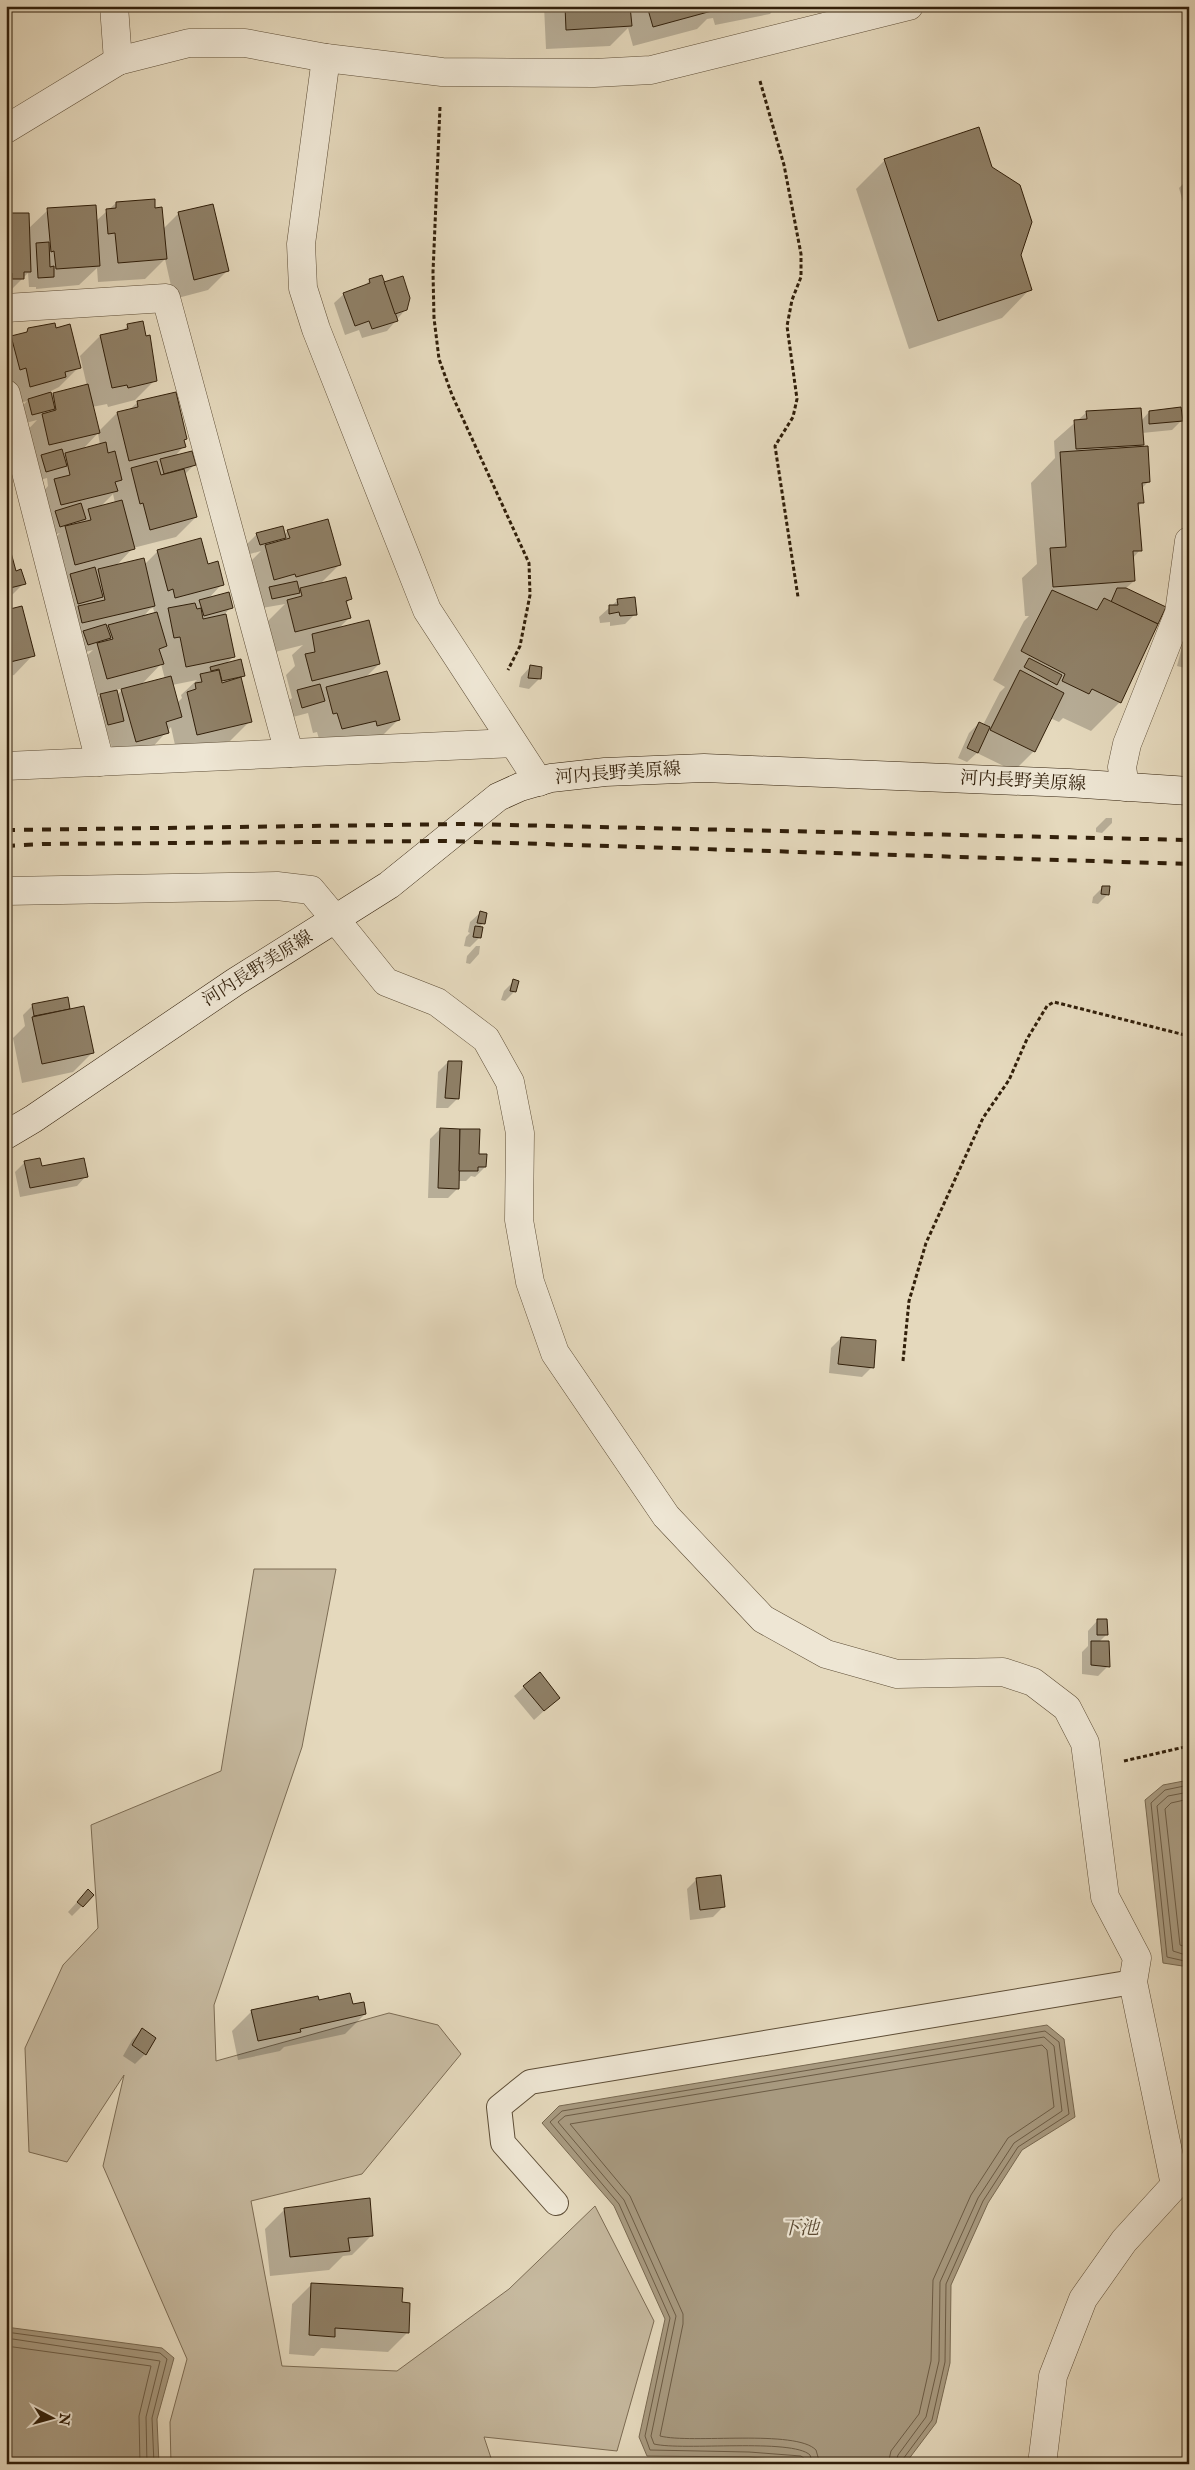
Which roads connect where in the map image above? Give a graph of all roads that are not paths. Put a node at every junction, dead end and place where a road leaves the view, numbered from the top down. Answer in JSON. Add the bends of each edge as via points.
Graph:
{"nodes":[{"id":1,"x":114,"y":6,"type":"edge"},
{"id":2,"x":905,"y":7,"type":"edge"},
{"id":3,"x":326,"y":58,"type":"junction"},
{"id":4,"x":118,"y":61,"type":"junction"},
{"id":5,"x":6,"y":129,"type":"edge"},
{"id":6,"x":6,"y":308,"type":"edge"},
{"id":7,"x":6,"y":394,"type":"edge"},
{"id":8,"x":1189,"y":541,"type":"edge"},
{"id":9,"x":513,"y":743,"type":"junction"},
{"id":10,"x":289,"y":753,"type":"junction"},
{"id":11,"x":100,"y":762,"type":"junction"},
{"id":12,"x":6,"y":766,"type":"edge"},
{"id":13,"x":539,"y":782,"type":"junction"},
{"id":14,"x":1125,"y":787,"type":"junction"},
{"id":15,"x":1189,"y":791,"type":"edge"},
{"id":16,"x":6,"y":891,"type":"edge"},
{"id":17,"x":336,"y":920,"type":"junction"},
{"id":18,"x":6,"y":1134,"type":"edge"},
{"id":19,"x":1133,"y":1982,"type":"junction"},
{"id":20,"x":556,"y":2203,"type":"dead end"},
{"id":21,"x":1044,"y":2464,"type":"edge"}],
"edges":[{"from":1,"to":4,"type":"street"},
{"from":2,"to":3,"type":"street","via":[[651,70],[442,72]]},
{"from":3,"to":4,"type":"street","via":[[245,43],[189,43]]},
{"from":3,"to":9,"type":"street","via":[[301,244],[303,288],[316,329],[428,610]]},
{"from":4,"to":5,"type":"street"},
{"from":6,"to":10,"type":"street","via":[[166,298]]},
{"from":7,"to":11,"type":"street"},
{"from":8,"to":14,"type":"street","via":[[1180,613],[1127,744],[1122,767]]},
{"from":9,"to":10,"type":"street"},
{"from":9,"to":13,"type":"street"},
{"from":10,"to":11,"type":"street"},
{"from":11,"to":12,"type":"street"},
{"from":13,"to":14,"type":"street","name":"河内長野美原線","via":[[605,772],[704,768]]},
{"from":13,"to":17,"type":"street","name":"河内長野美原線","via":[[498,797],[409,871]]},
{"from":14,"to":15,"type":"street","name":"河内長野美原線"},
{"from":16,"to":17,"type":"street","via":[[277,886],[312,890]]},
{"from":17,"to":18,"type":"street","name":"河内長野美原線","via":[[235,982],[33,1120]]},
{"from":17,"to":19,"type":"street","via":[[386,982],[437,1002],[486,1039],[510,1082],[520,1133],[519,1220],[530,1282],[555,1353],[666,1516],[763,1619],[826,1654],[897,1674],[1003,1672],[1033,1682],[1066,1708],[1085,1743],[1105,1897],[1137,1958]]},
{"from":19,"to":20,"type":"lane","via":[[530,2082],[499,2107],[503,2143]]},
{"from":19,"to":21,"type":"street","via":[[1175,2185],[1124,2241],[1083,2299],[1053,2376]]}]}
